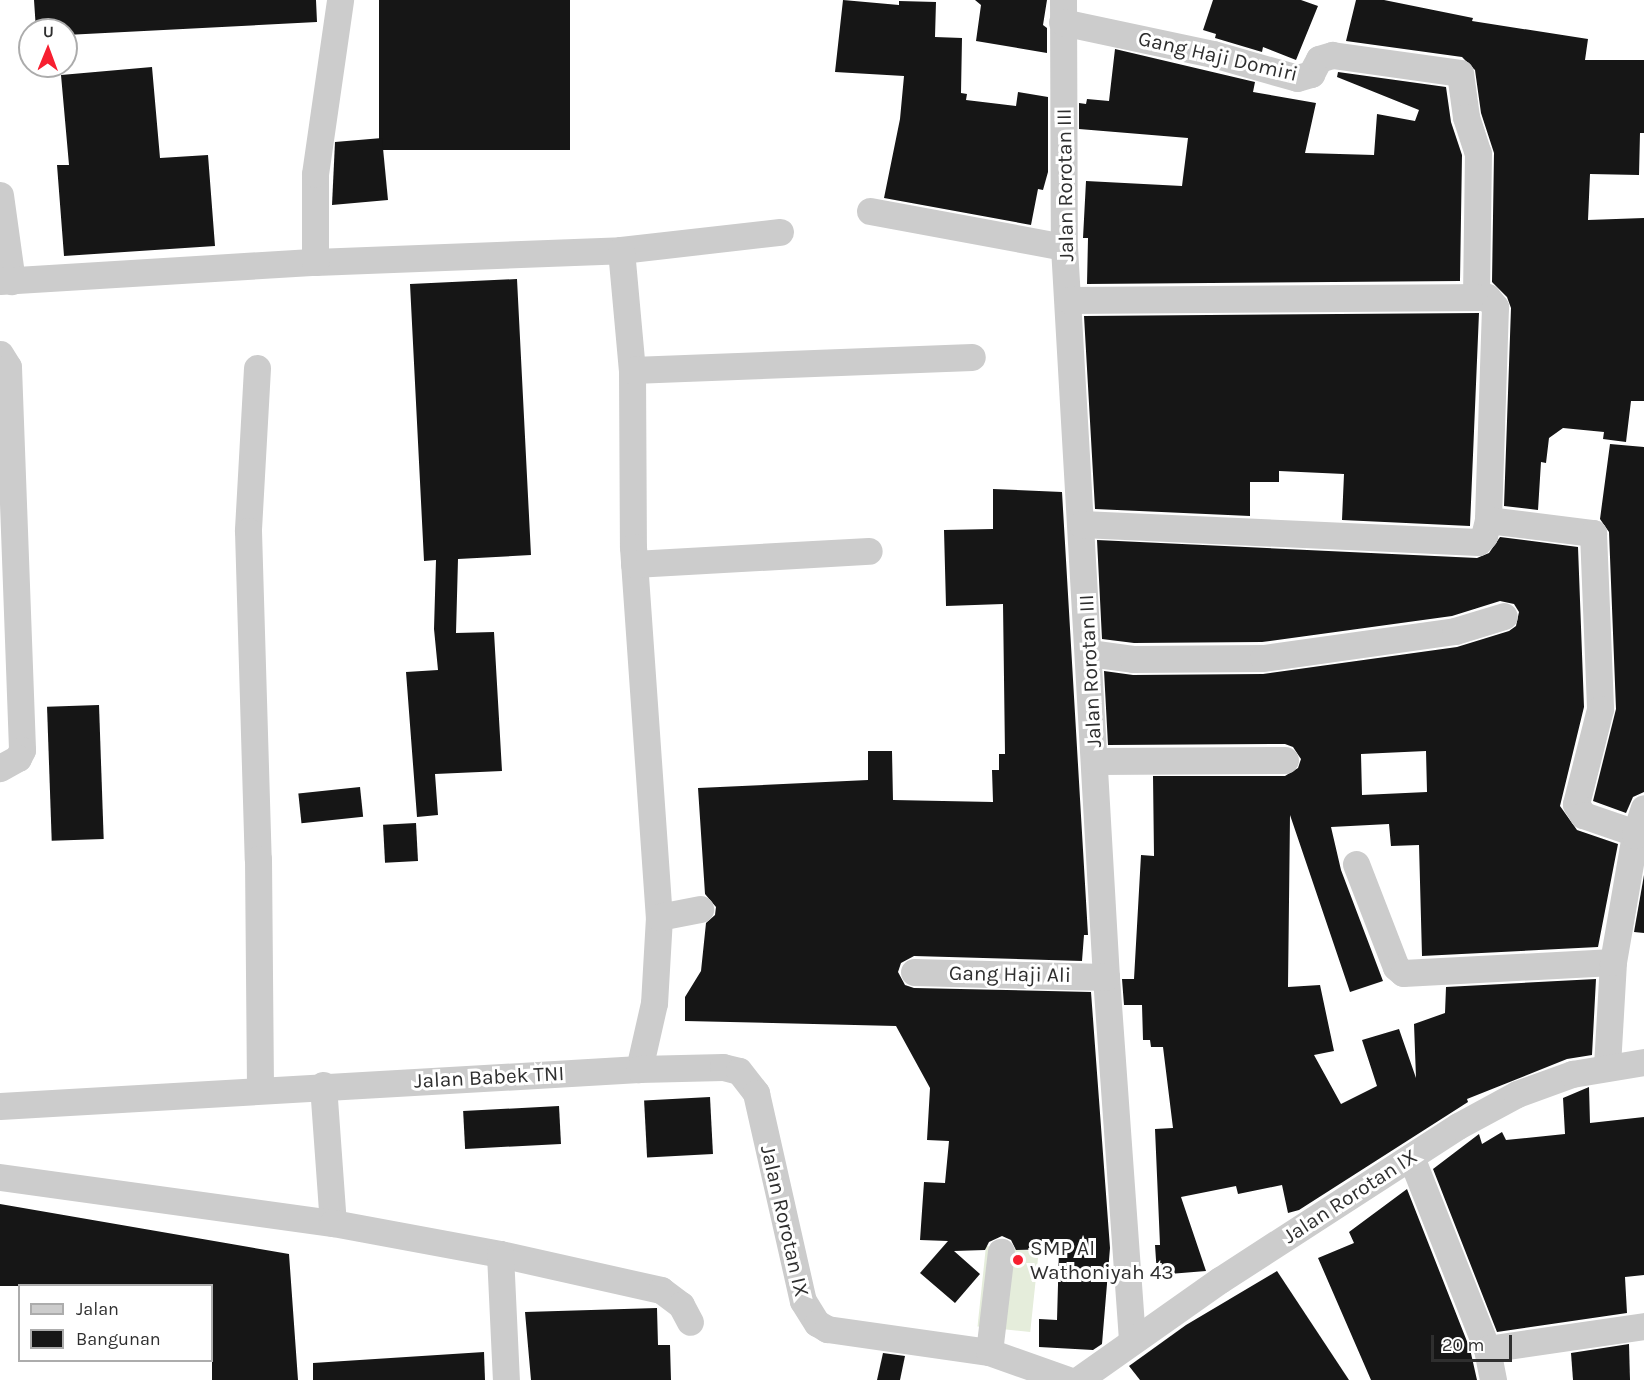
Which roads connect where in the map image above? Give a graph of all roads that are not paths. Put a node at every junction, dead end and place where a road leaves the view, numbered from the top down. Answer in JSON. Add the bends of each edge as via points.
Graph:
{"nodes":[{"id":1,"x":340,"y":0,"type":"edge"},
{"id":2,"x":1062,"y":11,"type":"edge"},
{"id":3,"x":0,"y":195,"type":"edge"},
{"id":4,"x":870,"y":211,"type":"dead end"},
{"id":5,"x":780,"y":232,"type":"dead end"},
{"id":6,"x":1064,"y":247,"type":"junction"},
{"id":7,"x":621,"y":250,"type":"junction"},
{"id":8,"x":315,"y":262,"type":"junction"},
{"id":9,"x":6,"y":281,"type":"edge"},
{"id":10,"x":1476,"y":297,"type":"junction"},
{"id":11,"x":1069,"y":300,"type":"junction"},
{"id":12,"x":0,"y":354,"type":"edge"},
{"id":13,"x":972,"y":357,"type":"dead end"},
{"id":14,"x":257,"y":368,"type":"dead end"},
{"id":15,"x":632,"y":370,"type":"junction"},
{"id":16,"x":1488,"y":520,"type":"junction"},
{"id":17,"x":1081,"y":524,"type":"junction"},
{"id":18,"x":868,"y":551,"type":"dead end"},
{"id":19,"x":634,"y":564,"type":"junction"},
{"id":20,"x":1504,"y":616,"type":"dead end"},
{"id":21,"x":1089,"y":653,"type":"junction"},
{"id":22,"x":1285,"y":760,"type":"dead end"},
{"id":23,"x":1095,"y":761,"type":"junction"},
{"id":24,"x":0,"y":768,"type":"edge"},
{"id":25,"x":1644,"y":808,"type":"edge"},
{"id":26,"x":1640,"y":835,"type":"edge"},
{"id":27,"x":1356,"y":864,"type":"dead end"},
{"id":28,"x":700,"y":909,"type":"dead end"},
{"id":29,"x":659,"y":917,"type":"junction"},
{"id":30,"x":1613,"y":962,"type":"junction"},
{"id":31,"x":914,"y":972,"type":"dead end"},
{"id":32,"x":1106,"y":977,"type":"junction"},
{"id":33,"x":1644,"y":1062,"type":"edge"},
{"id":34,"x":1607,"y":1066,"type":"junction"},
{"id":35,"x":639,"y":1069,"type":"junction"},
{"id":36,"x":323,"y":1085,"type":"junction"},
{"id":37,"x":260,"y":1089,"type":"junction"},
{"id":38,"x":0,"y":1106,"type":"edge"},
{"id":39,"x":1411,"y":1157,"type":"junction"},
{"id":40,"x":0,"y":1177,"type":"edge"},
{"id":41,"x":333,"y":1223,"type":"junction"},
{"id":42,"x":1001,"y":1252,"type":"dead end"},
{"id":43,"x":500,"y":1254,"type":"junction"},
{"id":44,"x":690,"y":1322,"type":"dead end"},
{"id":45,"x":1644,"y":1326,"type":"edge"},
{"id":46,"x":1132,"y":1341,"type":"junction"},
{"id":47,"x":1487,"y":1349,"type":"junction"},
{"id":48,"x":989,"y":1352,"type":"junction"},
{"id":49,"x":506,"y":1380,"type":"edge"},
{"id":50,"x":1068,"y":1380,"type":"edge"},
{"id":51,"x":1078,"y":1380,"type":"edge"},
{"id":52,"x":1493,"y":1380,"type":"edge"}],
"edges":[{"from":1,"to":8,"type":"street","via":[[315,174]]},
{"from":2,"to":6,"type":"street","name":"Jalan Rorotan III"},
{"from":2,"to":10,"type":"street","name":"Gang Haji Domiri","via":[[1297,78],[1311,75],[1319,59],[1332,55],[1460,73],[1466,117],[1478,153]]},
{"from":3,"to":9,"type":"street"},
{"from":4,"to":6,"type":"street"},
{"from":5,"to":7,"type":"street"},
{"from":6,"to":11,"type":"street","name":"Jalan Rorotan III"},
{"from":7,"to":8,"type":"street"},
{"from":7,"to":15,"type":"street"},
{"from":8,"to":9,"type":"street"},
{"from":10,"to":11,"type":"street"},
{"from":10,"to":16,"type":"street","via":[[1492,299],[1496,307]]},
{"from":11,"to":17,"type":"street","name":"Jalan Rorotan III"},
{"from":12,"to":24,"type":"street","via":[[8,367],[22,750],[18,758]]},
{"from":13,"to":15,"type":"street"},
{"from":14,"to":37,"type":"street","via":[[248,531]]},
{"from":15,"to":19,"type":"street"},
{"from":16,"to":17,"type":"street","via":[[1482,540],[1473,543],[1273,530]]},
{"from":16,"to":26,"type":"street","via":[[1593,533],[1600,709],[1576,804],[1583,816]]},
{"from":17,"to":21,"type":"street","name":"Jalan Rorotan III"},
{"from":18,"to":19,"type":"street"},
{"from":19,"to":29,"type":"street","via":[[649,731]]},
{"from":20,"to":21,"type":"street","via":[[1455,631],[1263,658],[1133,659]]},
{"from":21,"to":23,"type":"street","name":"Jalan Rorotan III"},
{"from":22,"to":23,"type":"street"},
{"from":23,"to":32,"type":"street","name":"Jalan Rorotan III"},
{"from":25,"to":26,"type":"street"},
{"from":26,"to":30,"type":"street"},
{"from":27,"to":30,"type":"street","via":[[1396,968],[1404,973]]},
{"from":28,"to":29,"type":"street"},
{"from":29,"to":35,"type":"street","via":[[654,1003]]},
{"from":30,"to":34,"type":"street"},
{"from":31,"to":32,"type":"street","name":"Gang Haji Ali"},
{"from":32,"to":46,"type":"street","name":"Jalan Rorotan III"},
{"from":33,"to":34,"type":"street","name":"Jalan Rorotan IX"},
{"from":34,"to":39,"type":"street","name":"Jalan Rorotan IX","via":[[1516,1094]]},
{"from":35,"to":36,"type":"street","name":"Jalan Babek TNI"},
{"from":35,"to":48,"type":"street","name":"Jalan Rorotan IX","via":[[723,1067],[739,1071],[749,1079],[756,1093],[803,1301],[817,1323],[827,1329]]},
{"from":36,"to":37,"type":"street","name":"Jalan Babek TNI"},
{"from":36,"to":41,"type":"street"},
{"from":37,"to":38,"type":"street","name":"Jalan Babek TNI"},
{"from":39,"to":46,"type":"street","name":"Jalan Rorotan IX"},
{"from":39,"to":47,"type":"street"},
{"from":40,"to":41,"type":"street"},
{"from":41,"to":43,"type":"street"},
{"from":42,"to":48,"type":"street"},
{"from":43,"to":44,"type":"street","via":[[662,1290],[681,1305]]},
{"from":43,"to":49,"type":"street"},
{"from":45,"to":47,"type":"street"},
{"from":46,"to":51,"type":"street","name":"Jalan Rorotan IX"},
{"from":47,"to":52,"type":"street"},
{"from":48,"to":50,"type":"street","name":"Jalan Rorotan IX"}]}
